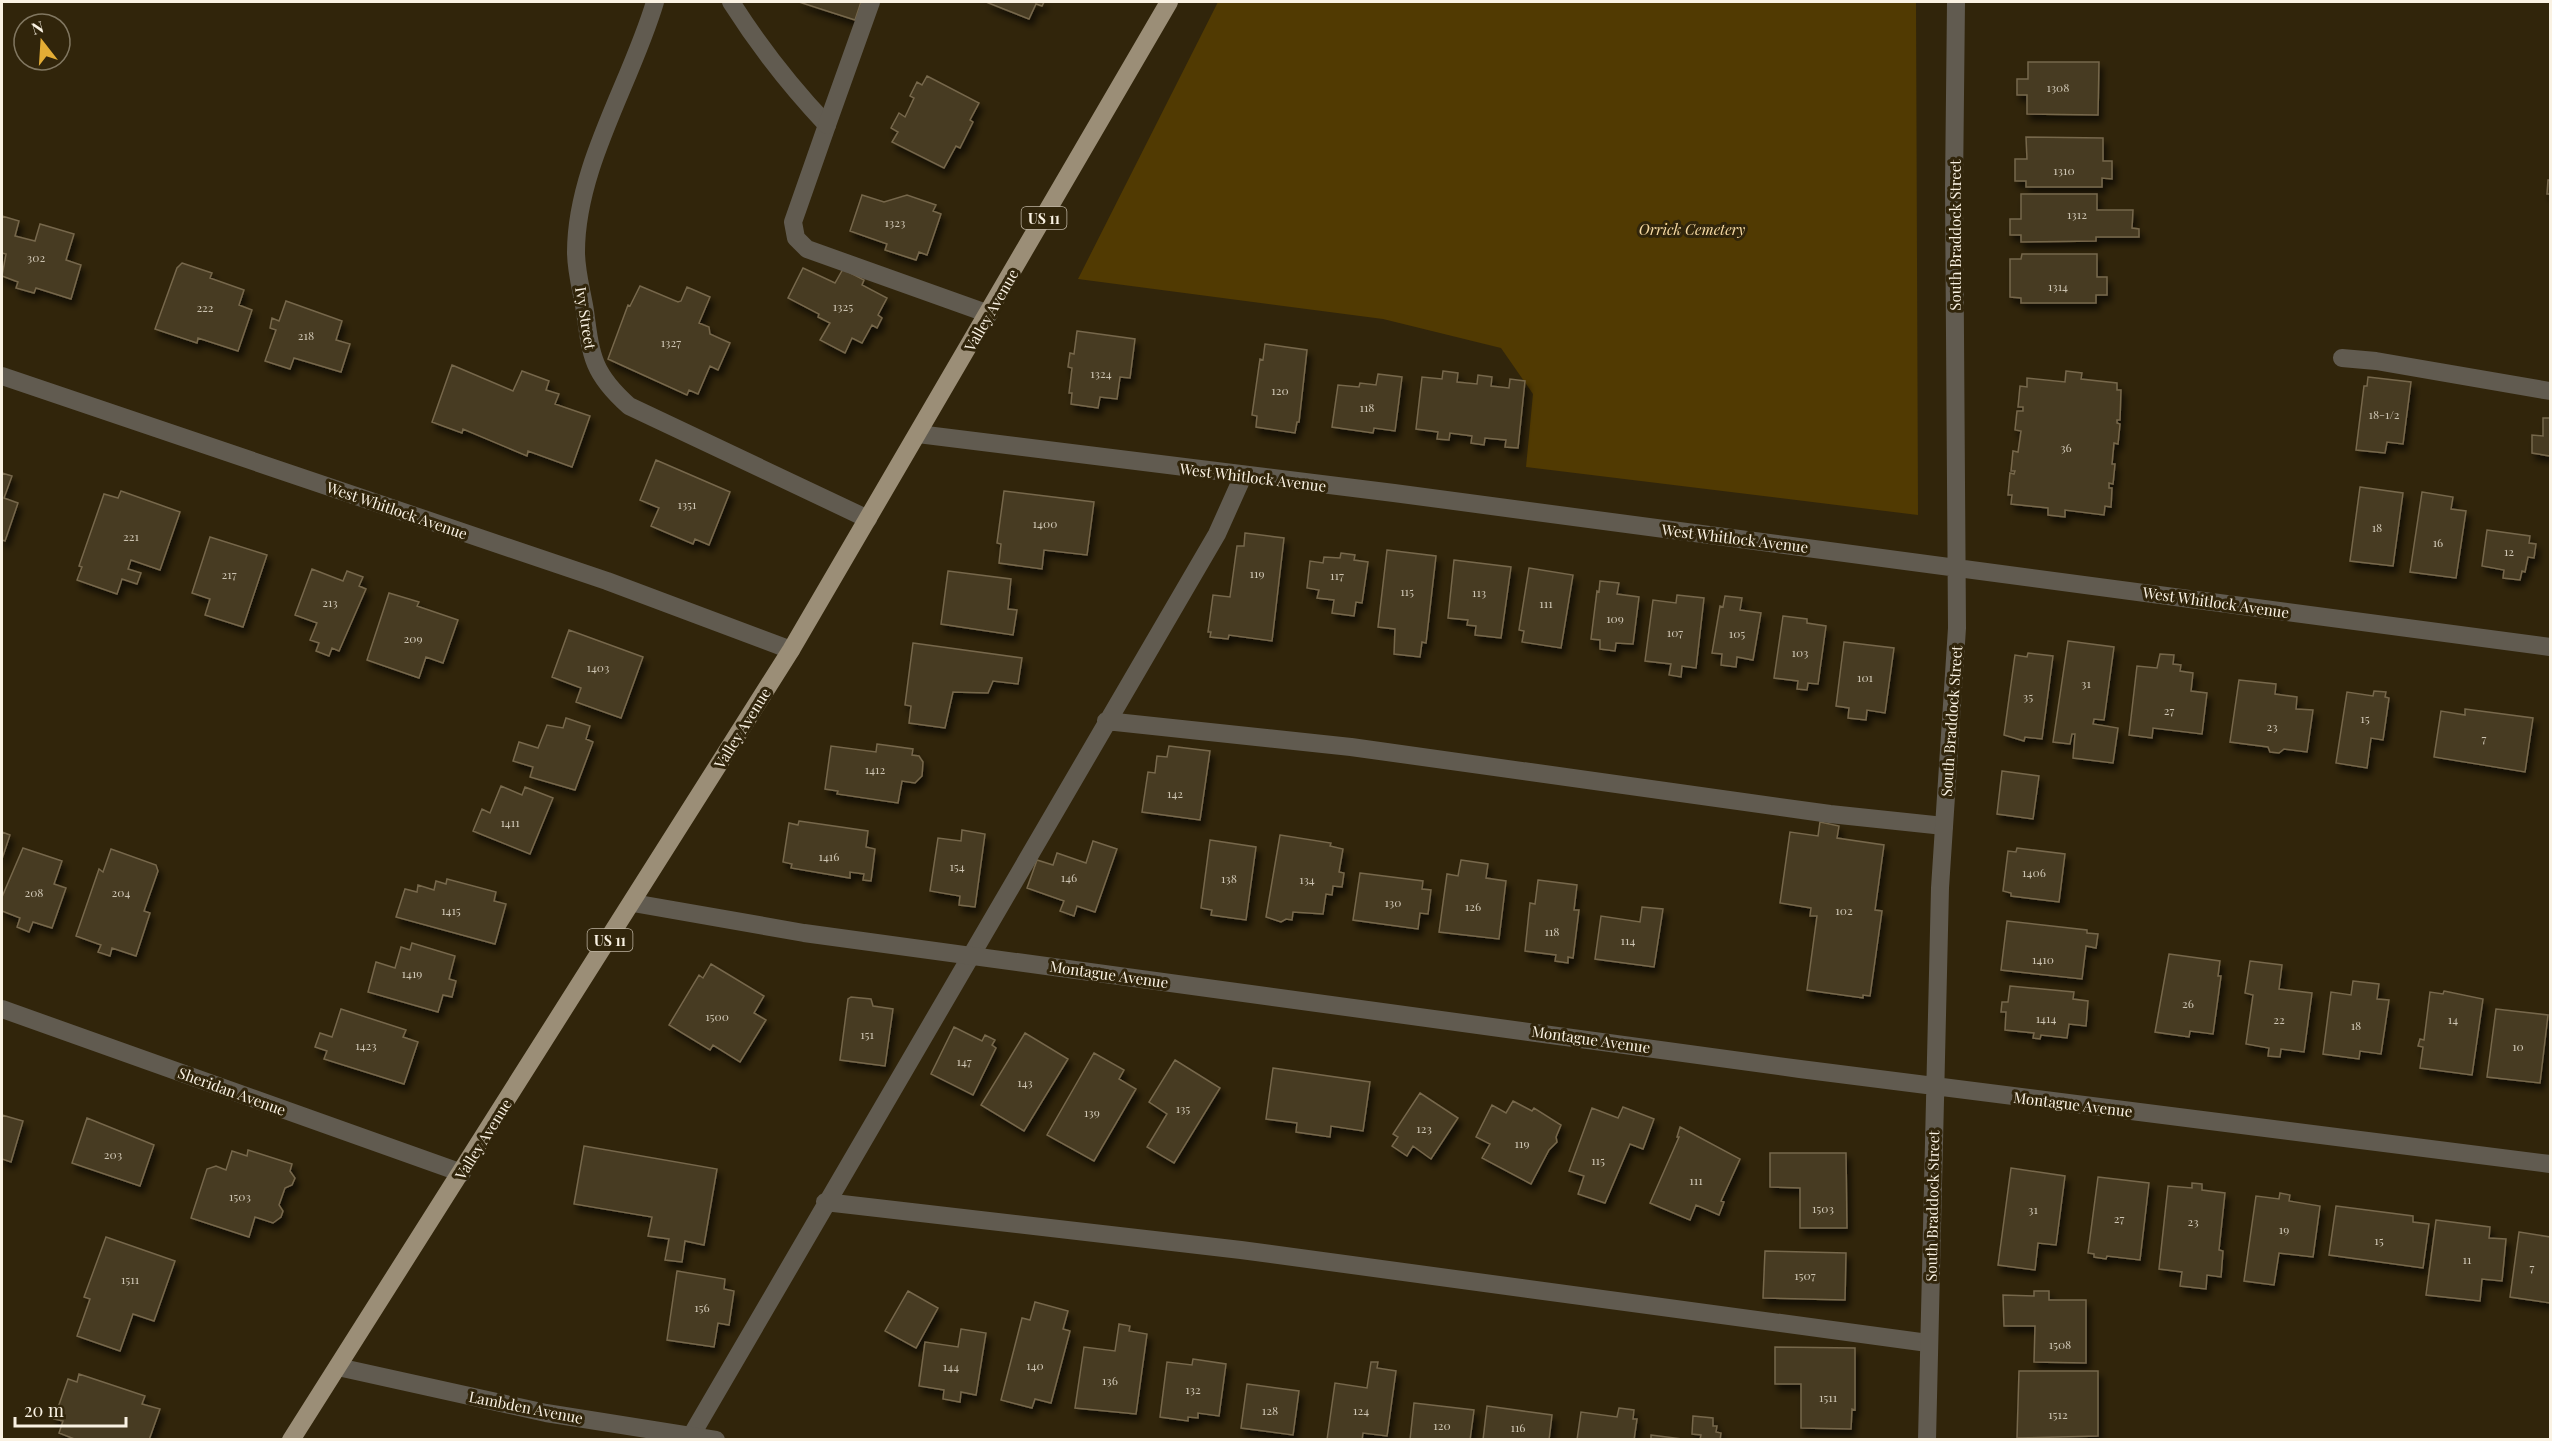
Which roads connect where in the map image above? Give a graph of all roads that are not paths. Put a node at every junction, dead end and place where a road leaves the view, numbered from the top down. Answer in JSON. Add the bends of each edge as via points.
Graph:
{"nodes":[{"id":1,"x":655,"y":2,"type":"edge"},
{"id":2,"x":731,"y":2,"type":"edge"},
{"id":3,"x":871,"y":2,"type":"edge"},
{"id":4,"x":1169,"y":2,"type":"edge"},
{"id":5,"x":1956,"y":2,"type":"edge"},
{"id":6,"x":827,"y":125,"type":"junction"},
{"id":7,"x":989,"y":314,"type":"junction"},
{"id":8,"x":2342,"y":358,"type":"dead end"},
{"id":9,"x":2,"y":376,"type":"edge"},
{"id":10,"x":2550,"y":391,"type":"edge"},
{"id":11,"x":918,"y":434,"type":"junction"},
{"id":12,"x":1243,"y":476,"type":"junction"},
{"id":13,"x":868,"y":519,"type":"junction"},
{"id":14,"x":1957,"y":567,"type":"junction"},
{"id":15,"x":2550,"y":647,"type":"edge"},
{"id":16,"x":791,"y":650,"type":"junction"},
{"id":17,"x":1106,"y":721,"type":"junction"},
{"id":18,"x":1944,"y":826,"type":"junction"},
{"id":19,"x":633,"y":903,"type":"junction"},
{"id":20,"x":972,"y":956,"type":"junction"},
{"id":21,"x":2,"y":1009,"type":"edge"},
{"id":22,"x":1935,"y":1086,"type":"junction"},
{"id":23,"x":2550,"y":1164,"type":"edge"},
{"id":24,"x":462,"y":1173,"type":"junction"},
{"id":25,"x":825,"y":1202,"type":"junction"},
{"id":26,"x":1928,"y":1343,"type":"junction"},
{"id":27,"x":338,"y":1367,"type":"junction"},
{"id":28,"x":690,"y":1438,"type":"edge"},
{"id":29,"x":291,"y":1440,"type":"edge"},
{"id":30,"x":716,"y":1440,"type":"edge"},
{"id":31,"x":1927,"y":1440,"type":"edge"}],
"edges":[{"from":1,"to":13,"type":"street","name":"Ivy Street","via":[[643,42],[592,166],[580,214],[576,254],[594,365],[609,388],[629,406]]},
{"from":2,"to":6,"type":"street","via":[[804,101]]},
{"from":3,"to":6,"type":"street"},
{"from":4,"to":7,"type":"main road","name":"Valley Avenue","number":"US 11"},
{"from":5,"to":14,"type":"street","name":"South Braddock Street"},
{"from":6,"to":7,"type":"street","via":[[793,222],[796,238],[807,249]]},
{"from":7,"to":11,"type":"main road","name":"Valley Avenue","number":"US 11"},
{"from":8,"to":10,"type":"street"},
{"from":9,"to":16,"type":"street","name":"West Whitlock Avenue","via":[[607,581]]},
{"from":11,"to":12,"type":"street","name":"West Whitlock Avenue"},
{"from":11,"to":13,"type":"main road","name":"Valley Avenue","number":"US 11"},
{"from":12,"to":14,"type":"street","name":"West Whitlock Avenue"},
{"from":12,"to":17,"type":"street","via":[[1217,534]]},
{"from":13,"to":16,"type":"main road","name":"Valley Avenue","number":"US 11"},
{"from":14,"to":15,"type":"street","name":"West Whitlock Avenue"},
{"from":14,"to":18,"type":"street","name":"South Braddock Street","via":[[1957,628]]},
{"from":16,"to":19,"type":"main road","name":"Valley Avenue","number":"US 11"},
{"from":17,"to":18,"type":"street","via":[[1351,747]]},
{"from":17,"to":20,"type":"street"},
{"from":18,"to":22,"type":"street","name":"South Braddock Street"},
{"from":19,"to":20,"type":"street","name":"Montague Avenue","via":[[804,933]]},
{"from":19,"to":24,"type":"main road","name":"Valley Avenue","number":"US 11"},
{"from":20,"to":22,"type":"street","name":"Montague Avenue"},
{"from":20,"to":25,"type":"street"},
{"from":21,"to":24,"type":"street","name":"Sheridan Avenue"},
{"from":22,"to":23,"type":"street","name":"Montague Avenue"},
{"from":22,"to":26,"type":"street","name":"South Braddock Street"},
{"from":24,"to":27,"type":"main road","name":"Valley Avenue","number":"US 11"},
{"from":25,"to":26,"type":"street","via":[[1241,1250]]},
{"from":25,"to":28,"type":"street"},
{"from":26,"to":31,"type":"street","name":"South Braddock Street"},
{"from":27,"to":28,"type":"street","name":"Lambden Avenue","via":[[546,1413]]},
{"from":27,"to":29,"type":"main road","name":"Valley Avenue","number":"US 11"},
{"from":28,"to":30,"type":"street","name":"Lambden Avenue"}]}
